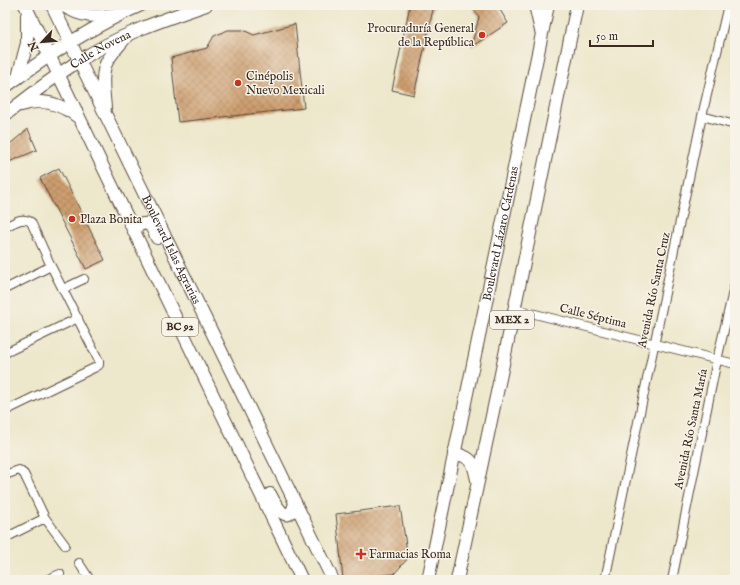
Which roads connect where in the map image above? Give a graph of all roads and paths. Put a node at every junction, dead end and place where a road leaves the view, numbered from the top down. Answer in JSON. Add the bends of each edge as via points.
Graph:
{"nodes":[{"id":1,"x":52,"y":5,"type":"edge"},
{"id":2,"x":62,"y":5,"type":"edge"},
{"id":3,"x":141,"y":5,"type":"edge"},
{"id":4,"x":206,"y":5,"type":"edge"},
{"id":5,"x":535,"y":5,"type":"edge"},
{"id":6,"x":548,"y":5,"type":"edge"},
{"id":7,"x":577,"y":5,"type":"edge"},
{"id":8,"x":728,"y":5,"type":"edge"},
{"id":9,"x":26,"y":6,"type":"edge"},
{"id":10,"x":125,"y":13,"type":"junction"},
{"id":11,"x":128,"y":34,"type":"junction"},
{"id":12,"x":542,"y":34,"type":"junction"},
{"id":13,"x":70,"y":42,"type":"junction"},
{"id":14,"x":48,"y":55,"type":"junction"},
{"id":15,"x":79,"y":60,"type":"junction"},
{"id":16,"x":59,"y":74,"type":"junction"},
{"id":17,"x":18,"y":77,"type":"junction"},
{"id":18,"x":5,"y":88,"type":"edge"},
{"id":19,"x":9,"y":111,"type":"edge"},
{"id":20,"x":105,"y":115,"type":"junction"},
{"id":21,"x":702,"y":116,"type":"junction"},
{"id":22,"x":80,"y":119,"type":"junction"},
{"id":23,"x":735,"y":125,"type":"edge"},
{"id":24,"x":5,"y":227,"type":"edge"},
{"id":25,"x":133,"y":228,"type":"junction"},
{"id":26,"x":179,"y":265,"type":"junction"},
{"id":27,"x":51,"y":266,"type":"junction"},
{"id":28,"x":84,"y":279,"type":"dead end"},
{"id":29,"x":735,"y":283,"type":"edge"},
{"id":30,"x":5,"y":289,"type":"edge"},
{"id":31,"x":63,"y":289,"type":"junction"},
{"id":32,"x":514,"y":309,"type":"junction"},
{"id":33,"x":78,"y":318,"type":"junction"},
{"id":34,"x":654,"y":344,"type":"junction"},
{"id":35,"x":5,"y":353,"type":"edge"},
{"id":36,"x":717,"y":360,"type":"junction"},
{"id":37,"x":735,"y":364,"type":"edge"},
{"id":38,"x":5,"y":411,"type":"edge"},
{"id":39,"x":454,"y":453,"type":"junction"},
{"id":40,"x":241,"y":454,"type":"junction"},
{"id":41,"x":5,"y":475,"type":"edge"},
{"id":42,"x":478,"y":483,"type":"junction"},
{"id":43,"x":295,"y":503,"type":"junction"},
{"id":44,"x":45,"y":518,"type":"junction"},
{"id":45,"x":5,"y":538,"type":"edge"},
{"id":46,"x":65,"y":545,"type":"dead end"},
{"id":47,"x":79,"y":563,"type":"dead end"},
{"id":48,"x":60,"y":574,"type":"dead end"},
{"id":49,"x":46,"y":580,"type":"edge"},
{"id":50,"x":90,"y":580,"type":"edge"},
{"id":51,"x":302,"y":580,"type":"edge"},
{"id":52,"x":333,"y":580,"type":"edge"},
{"id":53,"x":428,"y":580,"type":"edge"},
{"id":54,"x":457,"y":580,"type":"edge"},
{"id":55,"x":605,"y":580,"type":"edge"},
{"id":56,"x":672,"y":580,"type":"edge"}],
"edges":[{"from":1,"to":13,"type":"main road","name":"Boulevard Islas Agrarias","number":"BC 92"},
{"from":2,"to":10,"type":"main road","via":[[80,14],[92,16]]},
{"from":3,"to":10,"type":"main road","name":"Calle Novena"},
{"from":4,"to":11,"type":"main road","name":"Calle Novena"},
{"from":5,"to":12,"type":"main road"},
{"from":6,"to":12,"type":"main road","name":"Boulevard Lázaro Cárdenas","number":"MEX 2"},
{"from":7,"to":32,"type":"main road","number":"MEX 2"},
{"from":8,"to":21,"type":"street","name":"Avenida Río Santa Cruz"},
{"from":9,"to":14,"type":"main road","name":"Boulevard Islas Agrarias","number":"BC 92"},
{"from":9,"to":17,"type":"main road","via":[[27,43]]},
{"from":10,"to":13,"type":"main road","name":"Calle Novena"},
{"from":11,"to":15,"type":"main road","name":"Calle Novena"},
{"from":11,"to":20,"type":"main road","via":[[105,65]]},
{"from":12,"to":39,"type":"main road","name":"Boulevard Lázaro Cárdenas","number":"MEX 2"},
{"from":13,"to":14,"type":"main road","name":"Calle Novena"},
{"from":13,"to":15,"type":"main road","name":"Boulevard Islas Agrarias","number":"BC 92"},
{"from":14,"to":16,"type":"main road","name":"Boulevard Islas Agrarias","number":"BC 92"},
{"from":14,"to":17,"type":"main road","name":"Calle Novena"},
{"from":15,"to":16,"type":"main road","name":"Calle Novena"},
{"from":15,"to":20,"type":"main road","name":"Boulevard Islas Agrarias","number":"BC 92"},
{"from":16,"to":19,"type":"main road","name":"Calle Novena"},
{"from":16,"to":22,"type":"main road","name":"Boulevard Islas Agrarias","number":"BC 92"},
{"from":17,"to":18,"type":"main road","name":"Calle Novena"},
{"from":19,"to":22,"type":"main road","via":[[31,102],[49,102],[65,108]]},
{"from":20,"to":26,"type":"main road","name":"Boulevard Islas Agrarias","number":"BC 92"},
{"from":21,"to":23,"type":"street"},
{"from":21,"to":34,"type":"street","name":"Avenida Río Santa Cruz"},
{"from":22,"to":25,"type":"main road","name":"Boulevard Islas Agrarias","number":"BC 92"},
{"from":24,"to":27,"type":"street","via":[[21,219],[31,222]]},
{"from":25,"to":26,"type":"main road","via":[[144,223],[149,224],[165,253]]},
{"from":25,"to":40,"type":"main road","name":"Boulevard Islas Agrarias","number":"BC 92"},
{"from":26,"to":43,"type":"main road","name":"Boulevard Islas Agrarias","number":"BC 92"},
{"from":27,"to":30,"type":"street"},
{"from":27,"to":31,"type":"street"},
{"from":28,"to":31,"type":"street"},
{"from":29,"to":36,"type":"street","name":"Avenida Río Santa María"},
{"from":31,"to":33,"type":"street"},
{"from":32,"to":34,"type":"street","name":"Calle Séptima"},
{"from":32,"to":42,"type":"main road","number":"MEX 2"},
{"from":33,"to":35,"type":"street"},
{"from":33,"to":38,"type":"street","via":[[99,365]]},
{"from":34,"to":36,"type":"street","name":"Calle Séptima"},
{"from":34,"to":55,"type":"street","name":"Avenida Río Santa Cruz"},
{"from":36,"to":37,"type":"street","name":"Calle Séptima"},
{"from":36,"to":56,"type":"street","name":"Avenida Río Santa María"},
{"from":39,"to":42,"type":"main road","via":[[470,459]]},
{"from":39,"to":53,"type":"main road","name":"Boulevard Lázaro Cárdenas","number":"MEX 2"},
{"from":40,"to":43,"type":"main road","via":[[253,459],[276,508],[281,513],[291,513]]},
{"from":40,"to":51,"type":"main road","name":"Boulevard Islas Agrarias","number":"BC 92"},
{"from":41,"to":44,"type":"street","via":[[19,470],[24,474]]},
{"from":42,"to":54,"type":"main road","number":"MEX 2"},
{"from":43,"to":52,"type":"main road","name":"Boulevard Islas Agrarias","number":"BC 92"},
{"from":44,"to":45,"type":"street"},
{"from":44,"to":46,"type":"street"},
{"from":47,"to":50,"type":"street"},
{"from":48,"to":49,"type":"street"}]}
